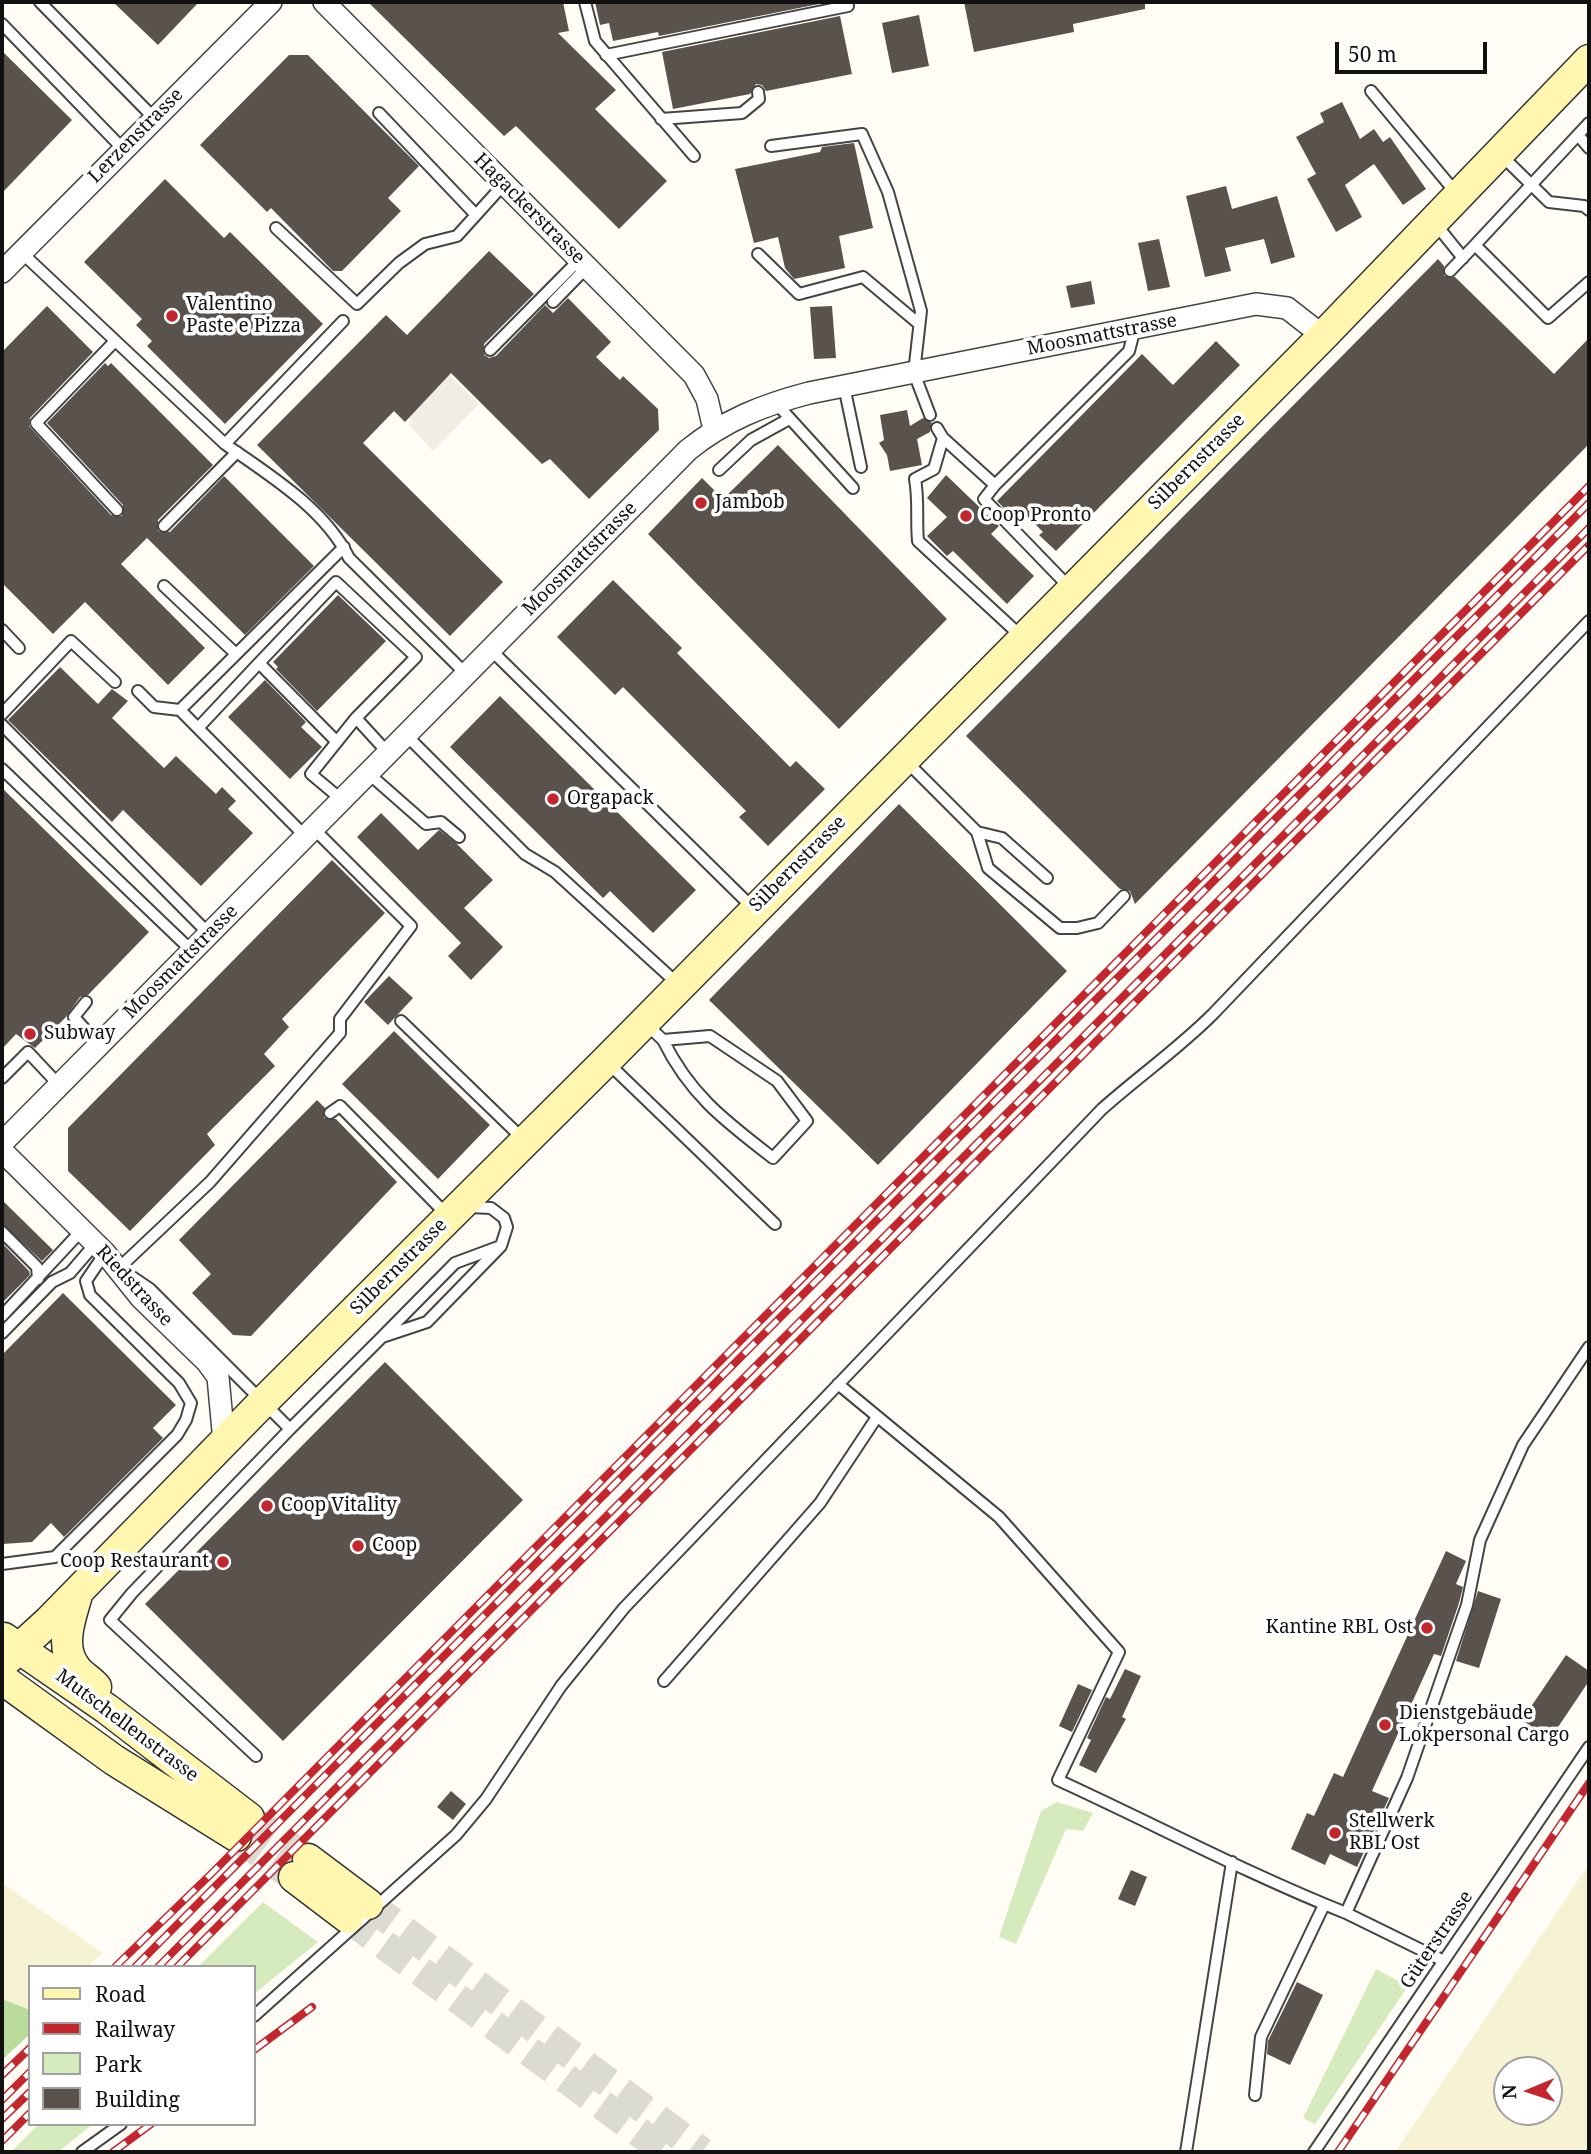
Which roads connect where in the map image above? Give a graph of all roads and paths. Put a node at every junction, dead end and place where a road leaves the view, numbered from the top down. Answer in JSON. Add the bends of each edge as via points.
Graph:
{"nodes":[{"id":1,"x":40,"y":2,"type":"edge"},
{"id":2,"x":271,"y":2,"type":"edge"},
{"id":3,"x":585,"y":2,"type":"edge"},
{"id":4,"x":847,"y":2,"type":"edge"},
{"id":5,"x":335,"y":9,"type":"edge"},
{"id":6,"x":2,"y":24,"type":"edge"},
{"id":7,"x":606,"y":55,"type":"junction"},
{"id":8,"x":1589,"y":60,"type":"edge"},
{"id":9,"x":1371,"y":91,"type":"dead end"},
{"id":10,"x":758,"y":93,"type":"dead end"},
{"id":11,"x":379,"y":113,"type":"dead end"},
{"id":12,"x":153,"y":118,"type":"junction"},
{"id":13,"x":661,"y":119,"type":"junction"},
{"id":14,"x":1589,"y":123,"type":"edge"},
{"id":15,"x":1578,"y":135,"type":"junction"},
{"id":16,"x":771,"y":146,"type":"dead end"},
{"id":17,"x":1589,"y":148,"type":"edge"},
{"id":18,"x":123,"y":149,"type":"junction"},
{"id":19,"x":1499,"y":154,"type":"junction"},
{"id":20,"x":694,"y":156,"type":"dead end"},
{"id":21,"x":504,"y":184,"type":"junction"},
{"id":22,"x":1531,"y":184,"type":"junction"},
{"id":23,"x":1458,"y":196,"type":"junction"},
{"id":24,"x":1589,"y":211,"type":"edge"},
{"id":25,"x":476,"y":215,"type":"junction"},
{"id":26,"x":1434,"y":222,"type":"junction"},
{"id":27,"x":276,"y":229,"type":"dead end"},
{"id":28,"x":1475,"y":245,"type":"junction"},
{"id":29,"x":20,"y":253,"type":"junction"},
{"id":30,"x":758,"y":254,"type":"dead end"},
{"id":31,"x":1463,"y":258,"type":"junction"},
{"id":32,"x":583,"y":263,"type":"junction"},
{"id":33,"x":2,"y":271,"type":"edge"},
{"id":34,"x":1450,"y":271,"type":"dead end"},
{"id":35,"x":1589,"y":282,"type":"edge"},
{"id":36,"x":554,"y":302,"type":"dead end"},
{"id":37,"x":343,"y":321,"type":"dead end"},
{"id":38,"x":919,"y":324,"type":"junction"},
{"id":39,"x":1135,"y":328,"type":"junction"},
{"id":40,"x":1323,"y":336,"type":"junction"},
{"id":41,"x":115,"y":341,"type":"junction"},
{"id":42,"x":490,"y":350,"type":"dead end"},
{"id":43,"x":914,"y":373,"type":"junction"},
{"id":44,"x":844,"y":386,"type":"junction"},
{"id":45,"x":775,"y":402,"type":"junction"},
{"id":46,"x":930,"y":415,"type":"dead end"},
{"id":47,"x":789,"y":419,"type":"junction"},
{"id":48,"x":714,"y":429,"type":"junction"},
{"id":49,"x":225,"y":444,"type":"junction"},
{"id":50,"x":237,"y":453,"type":"junction"},
{"id":51,"x":861,"y":467,"type":"dead end"},
{"id":52,"x":719,"y":470,"type":"dead end"},
{"id":53,"x":995,"y":485,"type":"junction"},
{"id":54,"x":853,"y":488,"type":"dead end"},
{"id":55,"x":117,"y":510,"type":"dead end"},
{"id":56,"x":164,"y":526,"type":"dead end"},
{"id":57,"x":344,"y":547,"type":"junction"},
{"id":58,"x":164,"y":586,"type":"dead end"},
{"id":59,"x":1071,"y":589,"type":"junction"},
{"id":60,"x":1589,"y":621,"type":"edge"},
{"id":61,"x":2,"y":630,"type":"edge"},
{"id":62,"x":1023,"y":638,"type":"junction"},
{"id":63,"x":19,"y":648,"type":"dead end"},
{"id":64,"x":490,"y":649,"type":"junction"},
{"id":65,"x":236,"y":654,"type":"junction"},
{"id":66,"x":259,"y":663,"type":"junction"},
{"id":67,"x":466,"y":674,"type":"junction"},
{"id":68,"x":116,"y":682,"type":"dead end"},
{"id":69,"x":138,"y":691,"type":"dead end"},
{"id":70,"x":180,"y":710,"type":"junction"},
{"id":71,"x":2,"y":714,"type":"edge"},
{"id":72,"x":356,"y":718,"type":"junction"},
{"id":73,"x":2,"y":725,"type":"edge"},
{"id":74,"x":198,"y":728,"type":"junction"},
{"id":75,"x":406,"y":735,"type":"junction"},
{"id":76,"x":337,"y":741,"type":"junction"},
{"id":77,"x":388,"y":753,"type":"junction"},
{"id":78,"x":903,"y":758,"type":"junction"},
{"id":79,"x":2,"y":769,"type":"edge"},
{"id":80,"x":368,"y":774,"type":"junction"},
{"id":81,"x":342,"y":800,"type":"junction"},
{"id":82,"x":309,"y":832,"type":"junction"},
{"id":83,"x":977,"y":832,"type":"junction"},
{"id":84,"x":459,"y":837,"type":"dead end"},
{"id":85,"x":1047,"y":878,"type":"dead end"},
{"id":86,"x":1124,"y":896,"type":"dead end"},
{"id":87,"x":754,"y":909,"type":"junction"},
{"id":88,"x":209,"y":934,"type":"junction"},
{"id":89,"x":192,"y":951,"type":"junction"},
{"id":90,"x":679,"y":986,"type":"junction"},
{"id":91,"x":86,"y":1002,"type":"dead end"},
{"id":92,"x":401,"y":1021,"type":"dead end"},
{"id":93,"x":653,"y":1031,"type":"junction"},
{"id":94,"x":99,"y":1045,"type":"junction"},
{"id":95,"x":606,"y":1061,"type":"junction"},
{"id":96,"x":2,"y":1078,"type":"edge"},
{"id":97,"x":59,"y":1085,"type":"junction"},
{"id":98,"x":330,"y":1113,"type":"dead end"},
{"id":99,"x":525,"y":1141,"type":"junction"},
{"id":100,"x":2,"y":1143,"type":"edge"},
{"id":101,"x":2,"y":1151,"type":"edge"},
{"id":102,"x":454,"y":1212,"type":"junction"},
{"id":103,"x":775,"y":1224,"type":"dead end"},
{"id":104,"x":2,"y":1232,"type":"edge"},
{"id":105,"x":501,"y":1246,"type":"junction"},
{"id":106,"x":100,"y":1249,"type":"junction"},
{"id":107,"x":38,"y":1279,"type":"junction"},
{"id":108,"x":2,"y":1316,"type":"edge"},
{"id":109,"x":2,"y":1333,"type":"edge"},
{"id":110,"x":382,"y":1337,"type":"junction"},
{"id":111,"x":1589,"y":1346,"type":"edge"},
{"id":112,"x":838,"y":1384,"type":"junction"},
{"id":113,"x":264,"y":1401,"type":"junction"},
{"id":114,"x":877,"y":1417,"type":"junction"},
{"id":115,"x":290,"y":1429,"type":"junction"},
{"id":116,"x":224,"y":1442,"type":"junction"},
{"id":117,"x":2,"y":1564,"type":"edge"},
{"id":118,"x":77,"y":1592,"type":"junction"},
{"id":119,"x":7,"y":1650,"type":"edge"},
{"id":120,"x":2,"y":1679,"type":"edge"},
{"id":121,"x":664,"y":1681,"type":"dead end"},
{"id":122,"x":107,"y":1709,"type":"junction"},
{"id":123,"x":1589,"y":1747,"type":"edge"},
{"id":124,"x":256,"y":1756,"type":"dead end"},
{"id":125,"x":1232,"y":1862,"type":"junction"},
{"id":126,"x":301,"y":1868,"type":"tunnel mouth"},
{"id":127,"x":1324,"y":1905,"type":"junction"},
{"id":128,"x":358,"y":1911,"type":"tunnel mouth"},
{"id":129,"x":1346,"y":1913,"type":"junction"},
{"id":130,"x":1444,"y":1961,"type":"junction"},
{"id":131,"x":256,"y":2013,"type":"edge"},
{"id":132,"x":1255,"y":2095,"type":"dead end"},
{"id":133,"x":118,"y":2126,"type":"edge"},
{"id":134,"x":82,"y":2152,"type":"edge"},
{"id":135,"x":1186,"y":2152,"type":"edge"},
{"id":136,"x":1314,"y":2152,"type":"edge"}],
"edges":[{"from":1,"to":12,"type":"lane"},
{"from":2,"to":12,"type":"street","name":"Lerzenstrasse"},
{"from":3,"to":7,"type":"lane","via":[[595,41]]},
{"from":4,"to":7,"type":"lane","via":[[848,6]]},
{"from":5,"to":21,"type":"street","name":"Hagackerstrasse"},
{"from":6,"to":18,"type":"lane"},
{"from":7,"to":13,"type":"lane"},
{"from":8,"to":19,"type":"street","name":"Silbernstrasse"},
{"from":9,"to":23,"type":"lane"},
{"from":10,"to":13,"type":"lane","via":[[759,99],[742,113]]},
{"from":11,"to":25,"type":"lane"},
{"from":12,"to":18,"type":"street","name":"Lerzenstrasse"},
{"from":13,"to":20,"type":"lane"},
{"from":14,"to":15,"type":"lane"},
{"from":15,"to":17,"type":"lane"},
{"from":15,"to":22,"type":"lane"},
{"from":16,"to":38,"type":"lane","via":[[862,134],[888,192],[921,311]]},
{"from":18,"to":29,"type":"street","name":"Lerzenstrasse"},
{"from":19,"to":22,"type":"lane"},
{"from":19,"to":23,"type":"street","name":"Silbernstrasse"},
{"from":21,"to":25,"type":"lane"},
{"from":21,"to":32,"type":"street","name":"Hagackerstrasse"},
{"from":22,"to":24,"type":"lane","via":[[1549,202],[1584,206]]},
{"from":22,"to":28,"type":"lane"},
{"from":23,"to":26,"type":"street","name":"Silbernstrasse"},
{"from":25,"to":27,"type":"lane","via":[[457,236],[425,244],[399,263],[357,304]]},
{"from":26,"to":31,"type":"lane"},
{"from":26,"to":40,"type":"street","name":"Silbernstrasse"},
{"from":28,"to":31,"type":"lane"},
{"from":28,"to":35,"type":"lane","via":[[1548,318]]},
{"from":29,"to":33,"type":"street","name":"Lerzenstrasse"},
{"from":29,"to":41,"type":"lane"},
{"from":30,"to":38,"type":"lane","via":[[799,294],[863,277]]},
{"from":31,"to":34,"type":"lane"},
{"from":32,"to":36,"type":"lane"},
{"from":32,"to":42,"type":"lane"},
{"from":32,"to":48,"type":"street","name":"Hagackerstrasse","via":[[694,375],[707,399]]},
{"from":37,"to":49,"type":"lane"},
{"from":38,"to":43,"type":"lane"},
{"from":39,"to":40,"type":"street","name":"Moosmattstrasse","via":[[1255,304],[1287,308]]},
{"from":39,"to":43,"type":"street","name":"Moosmattstrasse"},
{"from":39,"to":53,"type":"lane","via":[[1129,351]]},
{"from":40,"to":59,"type":"street","name":"Silbernstrasse"},
{"from":41,"to":49,"type":"lane"},
{"from":41,"to":55,"type":"lane","via":[[36,423]]},
{"from":43,"to":44,"type":"street","name":"Moosmattstrasse"},
{"from":43,"to":46,"type":"lane"},
{"from":44,"to":45,"type":"street","name":"Moosmattstrasse"},
{"from":44,"to":51,"type":"lane"},
{"from":45,"to":47,"type":"lane"},
{"from":45,"to":48,"type":"street","name":"Moosmattstrasse"},
{"from":47,"to":52,"type":"lane","via":[[751,440]]},
{"from":47,"to":54,"type":"lane"},
{"from":48,"to":64,"type":"street","name":"Moosmattstrasse"},
{"from":49,"to":50,"type":"lane"},
{"from":50,"to":56,"type":"lane"},
{"from":50,"to":57,"type":"lane","via":[[293,493]]},
{"from":53,"to":59,"type":"lane","via":[[984,499]]},
{"from":53,"to":62,"type":"lane","via":[[940,433],[934,469],[915,479],[920,505],[918,541]]},
{"from":57,"to":65,"type":"lane"},
{"from":57,"to":67,"type":"lane","via":[[349,558]]},
{"from":58,"to":65,"type":"lane"},
{"from":59,"to":62,"type":"street","name":"Silbernstrasse"},
{"from":60,"to":112,"type":"lane","via":[[1179,1049],[1102,1109]]},
{"from":61,"to":63,"type":"lane"},
{"from":62,"to":78,"type":"street","name":"Silbernstrasse"},
{"from":64,"to":67,"type":"street","name":"Moosmattstrasse"},
{"from":64,"to":87,"type":"lane"},
{"from":65,"to":70,"type":"lane"},
{"from":66,"to":72,"type":"lane","via":[[336,582],[416,657]]},
{"from":66,"to":74,"type":"lane"},
{"from":66,"to":76,"type":"lane"},
{"from":67,"to":75,"type":"street","name":"Moosmattstrasse"},
{"from":68,"to":71,"type":"lane","via":[[71,641]]},
{"from":69,"to":70,"type":"lane","via":[[154,707]]},
{"from":70,"to":74,"type":"lane"},
{"from":72,"to":76,"type":"lane"},
{"from":72,"to":77,"type":"lane"},
{"from":73,"to":88,"type":"lane"},
{"from":74,"to":82,"type":"lane"},
{"from":75,"to":77,"type":"street","name":"Moosmattstrasse"},
{"from":75,"to":90,"type":"lane","via":[[526,854],[555,872]]},
{"from":76,"to":81,"type":"lane","via":[[312,774]]},
{"from":77,"to":80,"type":"street","name":"Moosmattstrasse"},
{"from":78,"to":83,"type":"lane"},
{"from":78,"to":87,"type":"street","name":"Silbernstrasse"},
{"from":79,"to":89,"type":"lane"},
{"from":80,"to":81,"type":"street","name":"Moosmattstrasse"},
{"from":80,"to":84,"type":"lane","via":[[426,824],[441,822]]},
{"from":81,"to":82,"type":"street","name":"Moosmattstrasse"},
{"from":82,"to":88,"type":"street","name":"Moosmattstrasse"},
{"from":82,"to":106,"type":"lane","via":[[411,926],[340,1019],[340,1033],[210,1182]]},
{"from":83,"to":85,"type":"lane","via":[[1002,838]]},
{"from":83,"to":86,"type":"lane","via":[[988,868],[1060,928],[1098,923]]},
{"from":87,"to":90,"type":"street","name":"Silbernstrasse"},
{"from":88,"to":89,"type":"street","name":"Moosmattstrasse"},
{"from":89,"to":94,"type":"street","name":"Moosmattstrasse"},
{"from":90,"to":93,"type":"street","name":"Silbernstrasse"},
{"from":91,"to":94,"type":"lane","via":[[74,1017]]},
{"from":92,"to":99,"type":"lane"},
{"from":93,"to":93,"type":"lane","via":[[710,1036],[777,1081],[807,1121],[773,1158],[713,1112],[678,1071]]},
{"from":93,"to":95,"type":"street","name":"Silbernstrasse"},
{"from":94,"to":97,"type":"street","name":"Moosmattstrasse"},
{"from":95,"to":99,"type":"street","name":"Silbernstrasse"},
{"from":95,"to":103,"type":"lane"},
{"from":96,"to":97,"type":"lane","via":[[27,1052]]},
{"from":97,"to":100,"type":"street","name":"Moosmattstrasse"},
{"from":98,"to":102,"type":"lane","via":[[340,1106]]},
{"from":99,"to":102,"type":"street","name":"Silbernstrasse"},
{"from":101,"to":106,"type":"street","name":"Riedstrasse"},
{"from":102,"to":105,"type":"lane","via":[[485,1208],[500,1214],[507,1227]]},
{"from":102,"to":113,"type":"street","name":"Silbernstrasse"},
{"from":104,"to":107,"type":"lane","via":[[37,1267]]},
{"from":105,"to":110,"type":"lane","via":[[455,1263]]},
{"from":105,"to":110,"type":"lane","via":[[427,1322]]},
{"from":106,"to":107,"type":"lane"},
{"from":106,"to":109,"type":"lane","via":[[52,1282]]},
{"from":106,"to":113,"type":"lane","via":[[150,1289]]},
{"from":106,"to":116,"type":"street","name":"Riedstrasse","via":[[218,1377]]},
{"from":106,"to":117,"type":"lane","via":[[86,1281],[90,1295],[180,1383],[191,1403],[187,1420],[55,1557]]},
{"from":107,"to":108,"type":"lane"},
{"from":110,"to":115,"type":"lane"},
{"from":111,"to":129,"type":"lane","via":[[1524,1445],[1480,1540],[1467,1605],[1406,1778]]},
{"from":112,"to":114,"type":"lane"},
{"from":112,"to":131,"type":"lane","via":[[606,1629],[456,1835]]},
{"from":113,"to":115,"type":"lane"},
{"from":113,"to":116,"type":"street","name":"Silbernstrasse"},
{"from":114,"to":121,"type":"lane","via":[[820,1503]]},
{"from":114,"to":125,"type":"lane","via":[[999,1517],[1119,1651],[1058,1780]]},
{"from":115,"to":124,"type":"lane","via":[[110,1620]]},
{"from":116,"to":118,"type":"street","name":"Silbernstrasse"},
{"from":118,"to":119,"type":"street","name":"Silbernstrasse"},
{"from":118,"to":122,"type":"street","via":[[67,1632],[68,1651],[75,1668],[94,1684]]},
{"from":119,"to":122,"type":"street","name":"Mutschellenstrasse"},
{"from":120,"to":122,"type":"street","name":"Mutschellenstrasse","via":[[114,1760],[243,1827]]},
{"from":123,"to":130,"type":"lane","name":"Güterstrasse"},
{"from":125,"to":127,"type":"lane"},
{"from":125,"to":135,"type":"lane"},
{"from":126,"to":128,"type":"street"},
{"from":127,"to":129,"type":"lane"},
{"from":127,"to":132,"type":"lane","via":[[1261,2037]]},
{"from":129,"to":130,"type":"lane"},
{"from":130,"to":136,"type":"lane","name":"Güterstrasse"},
{"from":133,"to":134,"type":"lane"}]}
